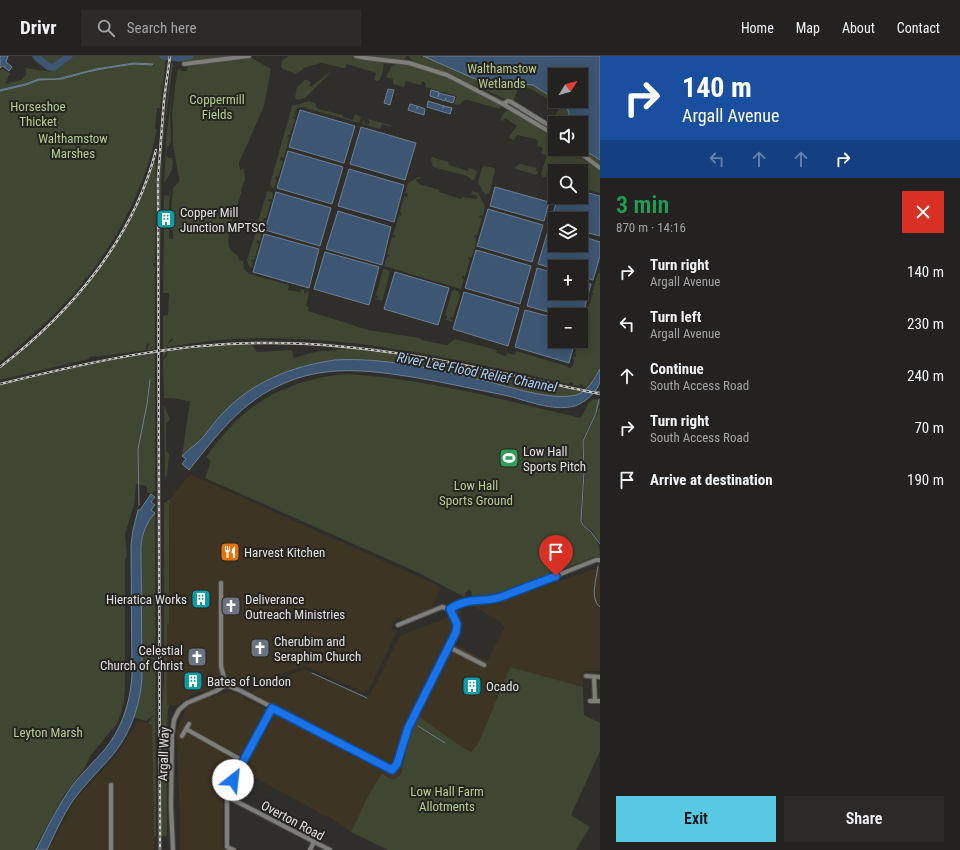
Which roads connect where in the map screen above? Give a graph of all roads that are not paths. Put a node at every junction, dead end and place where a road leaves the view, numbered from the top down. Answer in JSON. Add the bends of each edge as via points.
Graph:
{"nodes":[{"id":1,"x":249,"y":56,"type":"edge"},
{"id":2,"x":356,"y":56,"type":"edge"},
{"id":3,"x":184,"y":64,"type":"dead end"},
{"id":4,"x":548,"y":125,"type":"edge"},
{"id":5,"x":584,"y":156,"type":"edge"},
{"id":6,"x":600,"y":168,"type":"edge"},
{"id":7,"x":600,"y":560,"type":"edge"},
{"id":8,"x":222,"y":583,"type":"dead end"},
{"id":9,"x":450,"y":609,"type":"junction"},
{"id":10,"x":398,"y":625,"type":"dead end"},
{"id":11,"x":449,"y":648,"type":"junction"},
{"id":12,"x":484,"y":665,"type":"dead end"},
{"id":13,"x":586,"y":676,"type":"dead end"},
{"id":14,"x":594,"y":677,"type":"junction"},
{"id":15,"x":600,"y":677,"type":"edge"},
{"id":16,"x":226,"y":685,"type":"junction"},
{"id":17,"x":600,"y":701,"type":"edge"},
{"id":18,"x":272,"y":708,"type":"junction"},
{"id":19,"x":189,"y":724,"type":"dead end"},
{"id":20,"x":186,"y":729,"type":"junction"},
{"id":21,"x":182,"y":736,"type":"dead end"},
{"id":22,"x":243,"y":761,"type":"junction"},
{"id":23,"x":111,"y":785,"type":"dead end"},
{"id":24,"x":226,"y":796,"type":"junction"},
{"id":25,"x":314,"y":842,"type":"junction"},
{"id":26,"x":111,"y":850,"type":"edge"},
{"id":27,"x":173,"y":850,"type":"edge"},
{"id":28,"x":234,"y":850,"type":"edge"},
{"id":29,"x":310,"y":850,"type":"edge"},
{"id":30,"x":330,"y":850,"type":"edge"}],
"edges":[{"from":1,"to":3,"type":"street"},
{"from":2,"to":4,"type":"street","via":[[409,63],[447,75],[503,104],[508,101]]},
{"from":5,"to":6,"type":"street"},
{"from":7,"to":9,"type":"street","via":[[496,599],[470,600]]},
{"from":8,"to":16,"type":"street","via":[[221,666]]},
{"from":9,"to":10,"type":"street","via":[[440,608]]},
{"from":9,"to":11,"type":"street","via":[[458,627]]},
{"from":11,"to":12,"type":"street"},
{"from":11,"to":18,"type":"street","via":[[408,728],[397,764],[392,770]]},
{"from":13,"to":14,"type":"street"},
{"from":14,"to":15,"type":"street"},
{"from":14,"to":17,"type":"street","via":[[592,701]]},
{"from":16,"to":18,"type":"street"},
{"from":16,"to":27,"type":"street","name":"Argall Way","via":[[187,703],[176,716],[172,736]]},
{"from":18,"to":22,"type":"street"},
{"from":19,"to":20,"type":"street"},
{"from":20,"to":21,"type":"street"},
{"from":20,"to":22,"type":"street"},
{"from":22,"to":24,"type":"street"},
{"from":23,"to":26,"type":"street"},
{"from":24,"to":25,"type":"street","name":"Overton Road"},
{"from":24,"to":28,"type":"street","via":[[227,847]]},
{"from":25,"to":29,"type":"street"},
{"from":25,"to":30,"type":"street","name":"Overton Road"}]}
